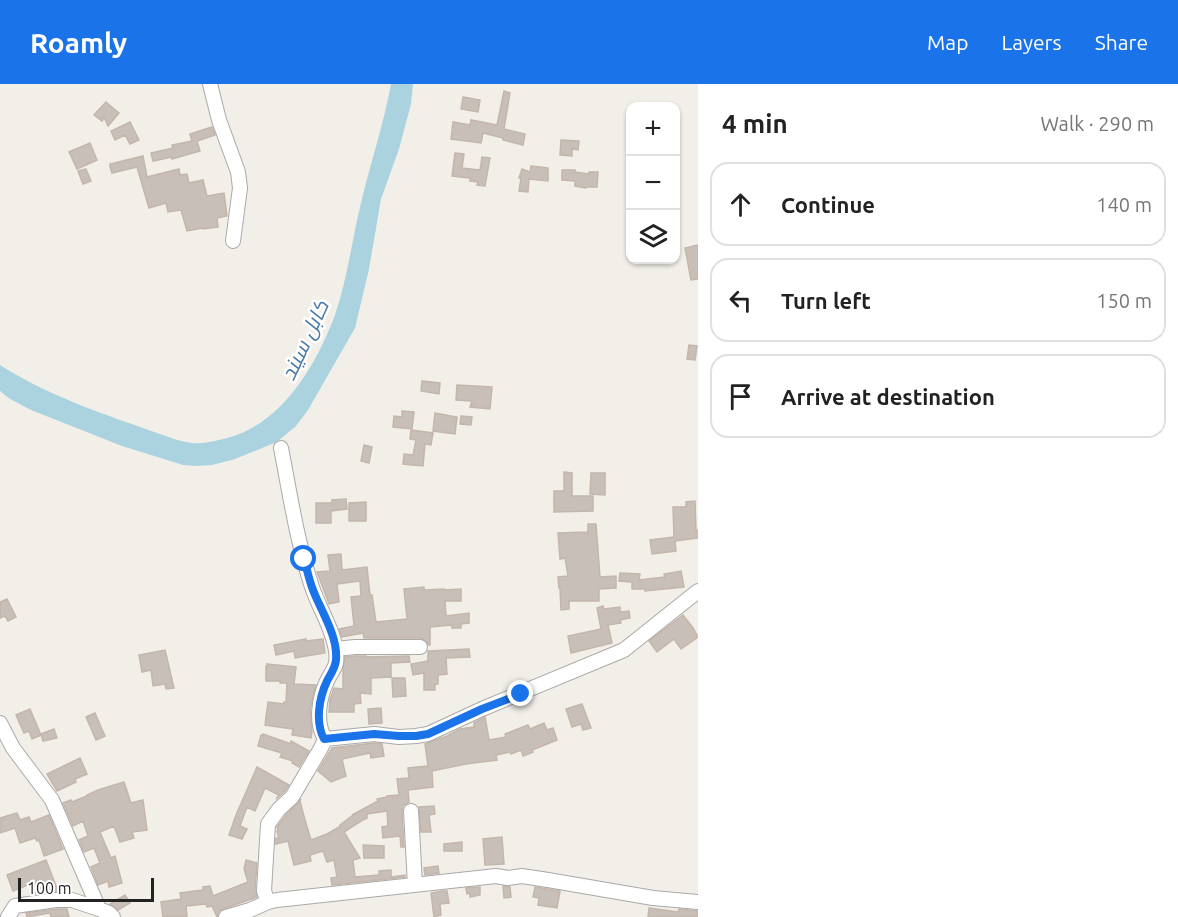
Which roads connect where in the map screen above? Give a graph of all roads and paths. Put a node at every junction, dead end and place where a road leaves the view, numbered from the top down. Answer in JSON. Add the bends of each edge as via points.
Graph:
{"nodes":[{"id":1,"x":210,"y":84,"type":"edge"},
{"id":2,"x":233,"y":241,"type":"dead end"},
{"id":3,"x":281,"y":448,"type":"dead end"},
{"id":4,"x":698,"y":591,"type":"edge"},
{"id":5,"x":420,"y":647,"type":"dead end"},
{"id":6,"x":336,"y":649,"type":"junction"},
{"id":7,"x":0,"y":723,"type":"edge"},
{"id":8,"x":324,"y":739,"type":"junction"},
{"id":9,"x":13,"y":748,"type":"junction"},
{"id":10,"x":0,"y":755,"type":"edge"},
{"id":11,"x":411,"y":811,"type":"dead end"},
{"id":12,"x":415,"y":885,"type":"junction"},
{"id":13,"x":267,"y":902,"type":"junction"},
{"id":14,"x":698,"y":902,"type":"edge"},
{"id":15,"x":99,"y":909,"type":"junction"},
{"id":16,"x":8,"y":917,"type":"edge"},
{"id":17,"x":113,"y":917,"type":"edge"},
{"id":18,"x":226,"y":917,"type":"edge"}],
"edges":[{"from":1,"to":2,"type":"street","via":[[238,172],[240,188]]},
{"from":3,"to":6,"type":"street","via":[[304,559]]},
{"from":4,"to":8,"type":"street","via":[[624,650],[428,734]]},
{"from":5,"to":6,"type":"street"},
{"from":6,"to":8,"type":"street","via":[[334,670],[320,710]]},
{"from":7,"to":9,"type":"street"},
{"from":8,"to":13,"type":"street","via":[[292,797],[268,824],[264,891]]},
{"from":9,"to":10,"type":"street"},
{"from":9,"to":15,"type":"street","via":[[52,800]]},
{"from":11,"to":12,"type":"street"},
{"from":12,"to":13,"type":"street"},
{"from":12,"to":14,"type":"street","via":[[522,876]]},
{"from":13,"to":18,"type":"street"},
{"from":15,"to":16,"type":"street","via":[[72,900],[56,900],[15,906]]},
{"from":15,"to":17,"type":"street"}]}
